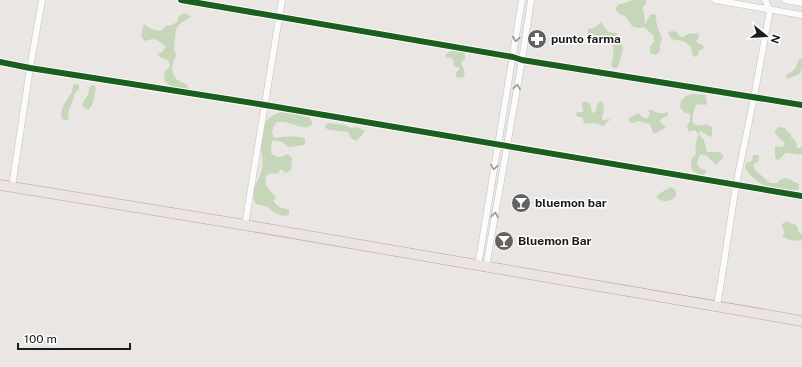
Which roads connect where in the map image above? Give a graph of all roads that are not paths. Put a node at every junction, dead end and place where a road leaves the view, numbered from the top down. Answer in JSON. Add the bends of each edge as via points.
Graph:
{"nodes":[{"id":1,"x":42,"y":0,"type":"edge"},
{"id":2,"x":181,"y":0,"type":"edge"},
{"id":3,"x":282,"y":0,"type":"edge"},
{"id":4,"x":522,"y":0,"type":"edge"},
{"id":5,"x":531,"y":0,"type":"edge"},
{"id":6,"x":715,"y":0,"type":"edge"},
{"id":7,"x":764,"y":0,"type":"edge"},
{"id":8,"x":785,"y":0,"type":"edge"},
{"id":9,"x":802,"y":3,"type":"edge"},
{"id":10,"x":770,"y":10,"type":"junction"},
{"id":11,"x":802,"y":15,"type":"edge"},
{"id":12,"x":280,"y":18,"type":"junction"},
{"id":13,"x":513,"y":57,"type":"junction"},
{"id":14,"x":522,"y":60,"type":"junction"},
{"id":15,"x":0,"y":62,"type":"edge"},
{"id":16,"x":30,"y":68,"type":"junction"},
{"id":17,"x":754,"y":97,"type":"junction"},
{"id":18,"x":265,"y":105,"type":"junction"},
{"id":19,"x":802,"y":105,"type":"edge"},
{"id":20,"x":498,"y":144,"type":"junction"},
{"id":21,"x":507,"y":145,"type":"junction"},
{"id":22,"x":0,"y":185,"type":"edge"},
{"id":23,"x":736,"y":185,"type":"junction"},
{"id":24,"x":12,"y":187,"type":"junction"},
{"id":25,"x":802,"y":196,"type":"edge"},
{"id":26,"x":245,"y":225,"type":"junction"},
{"id":27,"x":482,"y":266,"type":"junction"},
{"id":28,"x":717,"y":306,"type":"junction"},
{"id":29,"x":802,"y":321,"type":"edge"}],
"edges":[{"from":1,"to":16,"type":"street"},
{"from":2,"to":12,"type":"street"},
{"from":3,"to":12,"type":"street"},
{"from":4,"to":13,"type":"street","one_way":true},
{"from":5,"to":14,"type":"street"},
{"from":6,"to":10,"type":"street"},
{"from":7,"to":10,"type":"street"},
{"from":8,"to":9,"type":"street"},
{"from":10,"to":11,"type":"street"},
{"from":10,"to":17,"type":"street"},
{"from":12,"to":13,"type":"street"},
{"from":12,"to":18,"type":"street"},
{"from":13,"to":14,"type":"street"},
{"from":13,"to":20,"type":"street"},
{"from":14,"to":17,"type":"street"},
{"from":21,"to":14,"type":"street","one_way":true},
{"from":15,"to":16,"type":"street"},
{"from":16,"to":18,"type":"street"},
{"from":16,"to":24,"type":"street"},
{"from":17,"to":19,"type":"street"},
{"from":17,"to":23,"type":"street"},
{"from":18,"to":20,"type":"street"},
{"from":18,"to":26,"type":"street"},
{"from":20,"to":21,"type":"street"},
{"from":20,"to":27,"type":"street","one_way":true},
{"from":21,"to":23,"type":"street"},
{"from":27,"to":21,"type":"street","one_way":true},
{"from":22,"to":24,"type":"highway"},
{"from":23,"to":25,"type":"street"},
{"from":23,"to":28,"type":"street"},
{"from":24,"to":26,"type":"highway"},
{"from":26,"to":27,"type":"highway"},
{"from":27,"to":28,"type":"highway"},
{"from":28,"to":29,"type":"highway"}]}
